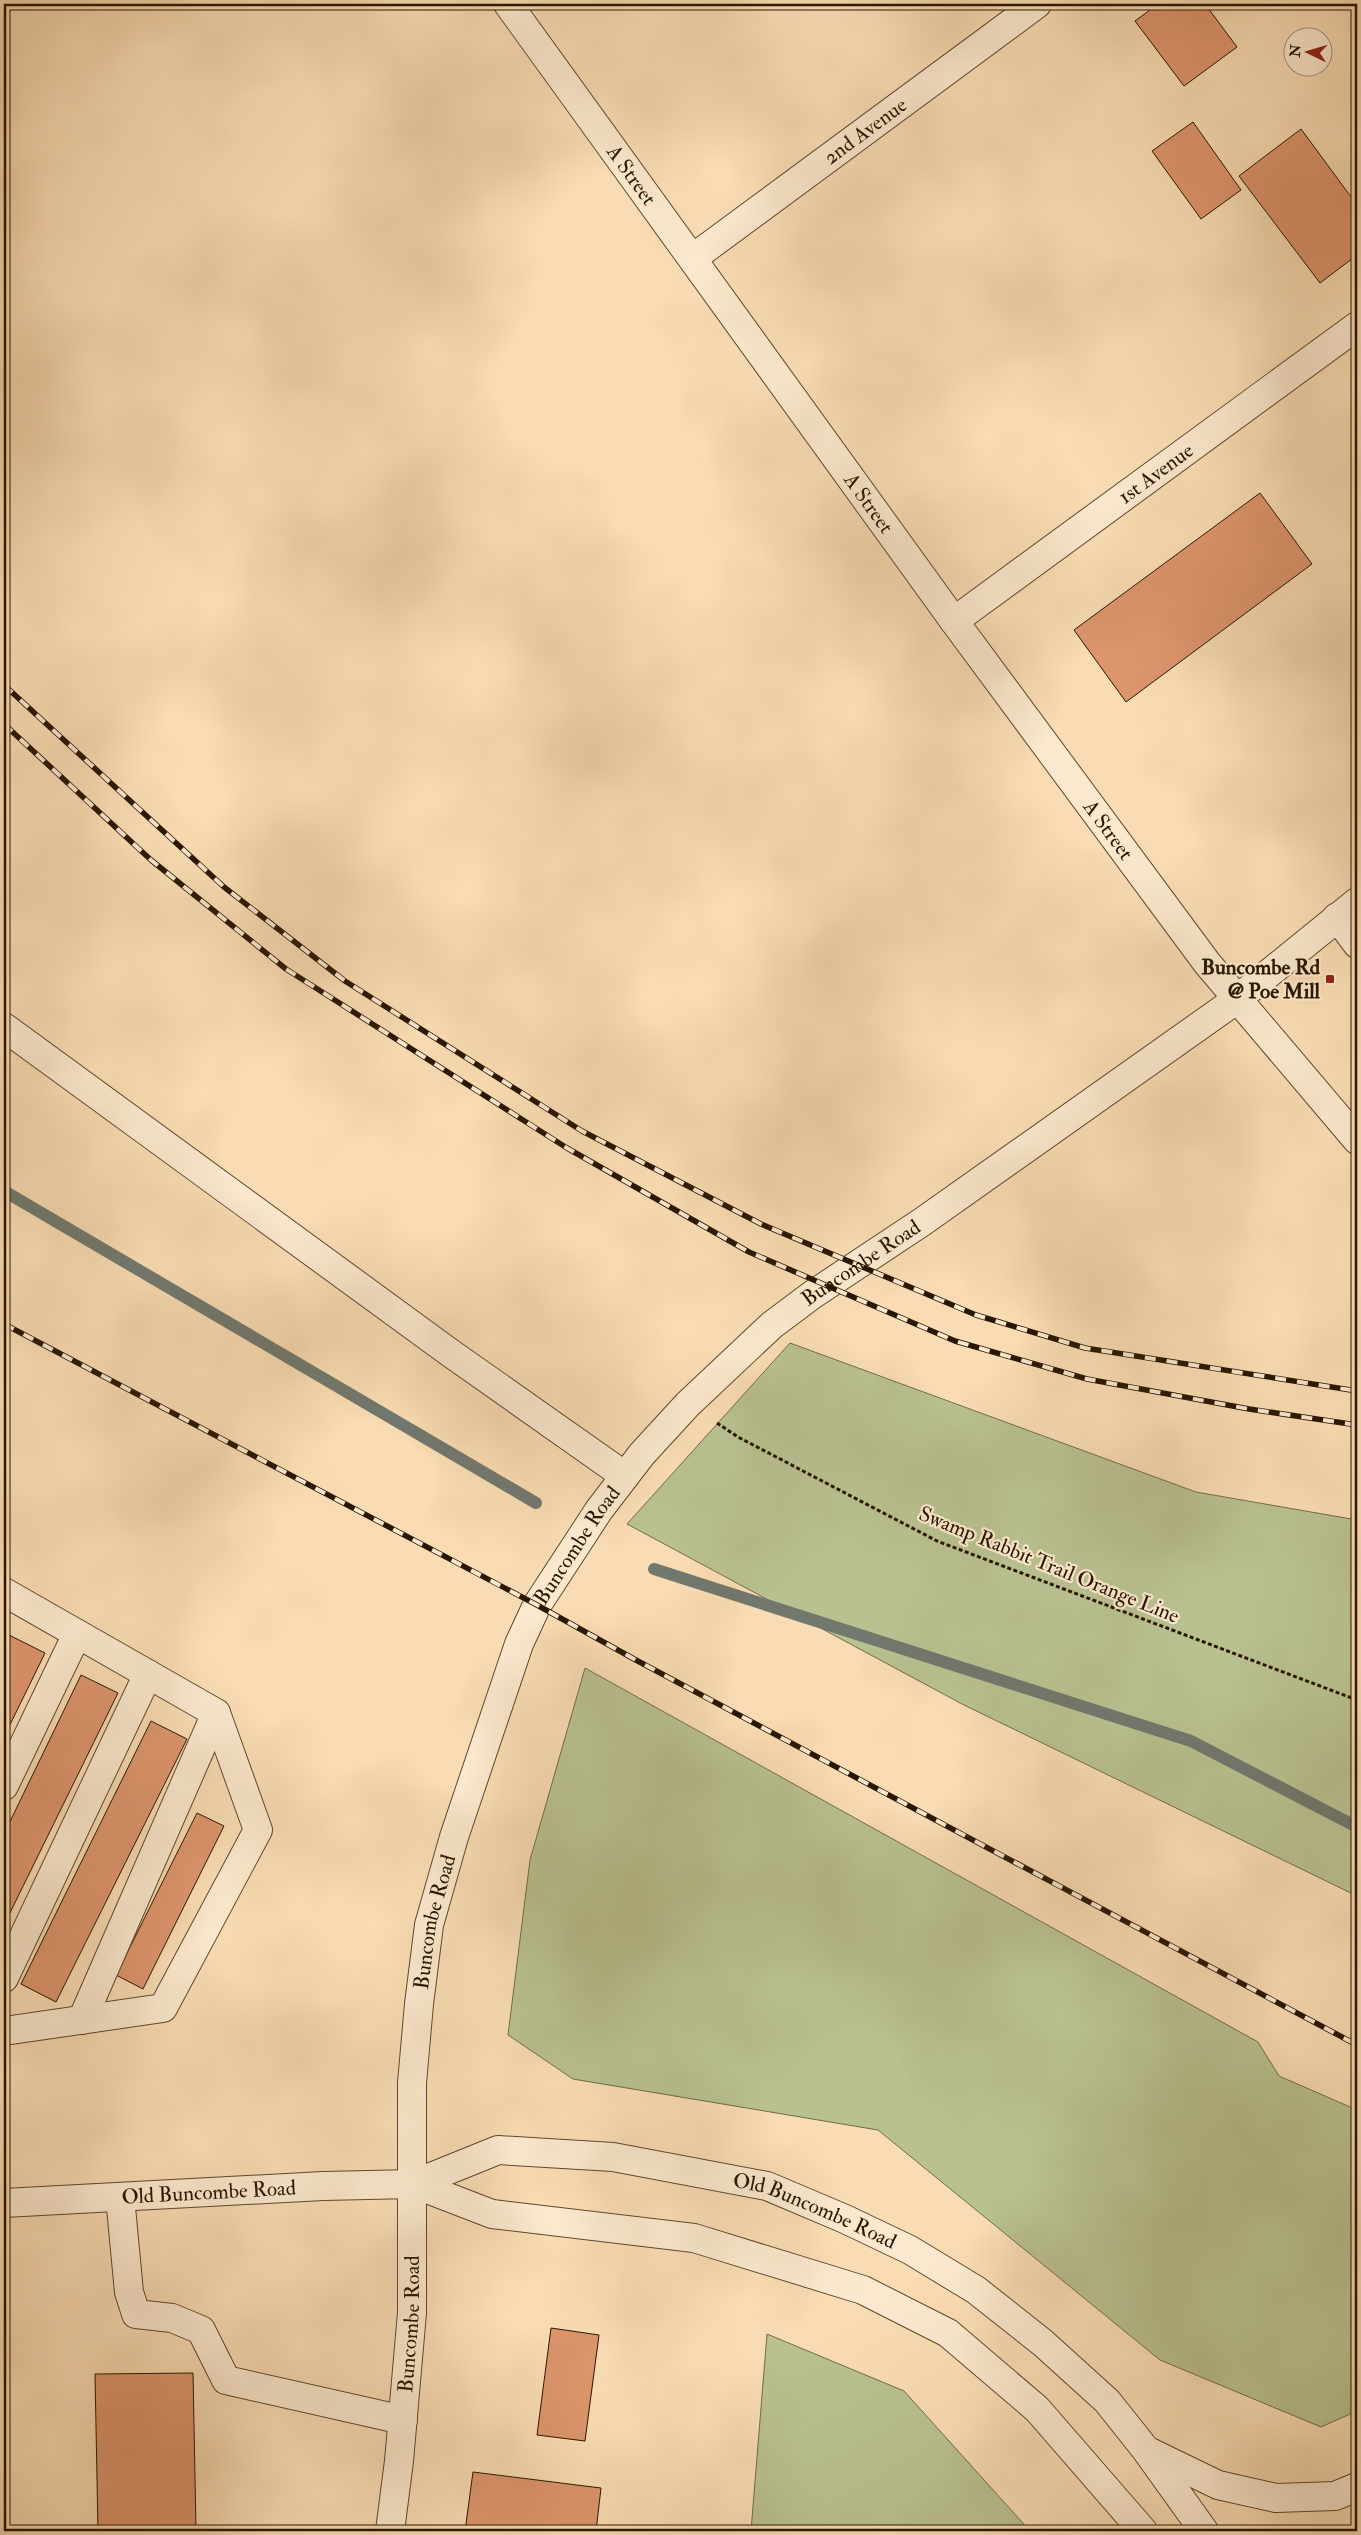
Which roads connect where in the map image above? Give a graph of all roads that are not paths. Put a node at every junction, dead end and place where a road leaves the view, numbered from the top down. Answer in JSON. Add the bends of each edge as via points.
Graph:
{"nodes":[{"id":1,"x":508,"y":4,"type":"edge"},
{"id":2,"x":1038,"y":4,"type":"edge"},
{"id":3,"x":693,"y":258,"type":"junction"},
{"id":4,"x":1357,"y":326,"type":"edge"},
{"id":5,"x":954,"y":621,"type":"junction"},
{"id":6,"x":1347,"y":909,"type":"edge"},
{"id":7,"x":1357,"y":944,"type":"edge"},
{"id":8,"x":1236,"y":1000,"type":"junction"},
{"id":9,"x":4,"y":1027,"type":"edge"},
{"id":10,"x":1357,"y":1140,"type":"edge"},
{"id":11,"x":625,"y":1476,"type":"junction"},
{"id":12,"x":4,"y":1592,"type":"edge"},
{"id":13,"x":77,"y":1634,"type":"junction"},
{"id":14,"x":148,"y":1674,"type":"junction"},
{"id":15,"x":216,"y":1713,"type":"junction"},
{"id":16,"x":4,"y":1786,"type":"edge"},
{"id":17,"x":4,"y":1978,"type":"edge"},
{"id":18,"x":82,"y":2020,"type":"junction"},
{"id":19,"x":4,"y":2031,"type":"edge"},
{"id":20,"x":414,"y":2184,"type":"junction"},
{"id":21,"x":120,"y":2197,"type":"junction"},
{"id":22,"x":4,"y":2202,"type":"edge"},
{"id":23,"x":403,"y":2420,"type":"junction"},
{"id":24,"x":1146,"y":2450,"type":"junction"},
{"id":25,"x":1357,"y":2486,"type":"edge"},
{"id":26,"x":1113,"y":2495,"type":"junction"},
{"id":27,"x":390,"y":2531,"type":"edge"},
{"id":28,"x":1120,"y":2531,"type":"edge"},
{"id":29,"x":1144,"y":2531,"type":"edge"},
{"id":30,"x":1204,"y":2531,"type":"edge"}],
"edges":[{"from":1,"to":3,"type":"street","name":"A Street"},
{"from":2,"to":3,"type":"street","name":"2nd Avenue"},
{"from":3,"to":5,"type":"street","name":"A Street"},
{"from":4,"to":5,"type":"street","name":"1st Avenue"},
{"from":5,"to":8,"type":"street","name":"A Street"},
{"from":6,"to":7,"type":"street"},
{"from":6,"to":8,"type":"street","name":"Buncombe Road"},
{"from":8,"to":10,"type":"street","name":"A Street"},
{"from":8,"to":11,"type":"street","name":"Buncombe Road","via":[[772,1325],[688,1404]]},
{"from":9,"to":11,"type":"street"},
{"from":11,"to":20,"type":"street","name":"Buncombe Road","via":[[537,1605],[519,1644],[454,1837],[429,1925],[419,2004],[412,2083]]},
{"from":12,"to":13,"type":"street"},
{"from":13,"to":14,"type":"street"},
{"from":13,"to":16,"type":"street"},
{"from":14,"to":15,"type":"street"},
{"from":14,"to":17,"type":"street"},
{"from":15,"to":18,"type":"street"},
{"from":15,"to":18,"type":"street","via":[[258,1830],[163,2008]]},
{"from":18,"to":19,"type":"street"},
{"from":20,"to":21,"type":"street","name":"Old Buncombe Road"},
{"from":20,"to":23,"type":"street","name":"Buncombe Road","via":[[412,2313]]},
{"from":20,"to":24,"type":"street","name":"Old Buncombe Road","via":[[498,2150],[613,2157],[767,2186],[910,2250],[976,2290],[1044,2343],[1107,2401]]},
{"from":20,"to":26,"type":"street","name":"Old Buncombe Road","via":[[492,2214],[694,2238],[863,2290],[948,2333],[1037,2409]]},
{"from":21,"to":22,"type":"street","name":"Old Buncombe Road"},
{"from":21,"to":23,"type":"street","via":[[129,2292],[136,2314],[172,2318],[201,2330],[226,2380]]},
{"from":23,"to":27,"type":"street","name":"Buncombe Road"},
{"from":24,"to":25,"type":"street","name":"Old Buncombe Road","via":[[1218,2485],[1276,2498],[1335,2496]]},
{"from":24,"to":30,"type":"street","name":"Old Buncombe Road"},
{"from":26,"to":28,"type":"street"},
{"from":26,"to":29,"type":"street","name":"Old Buncombe Road"}]}
